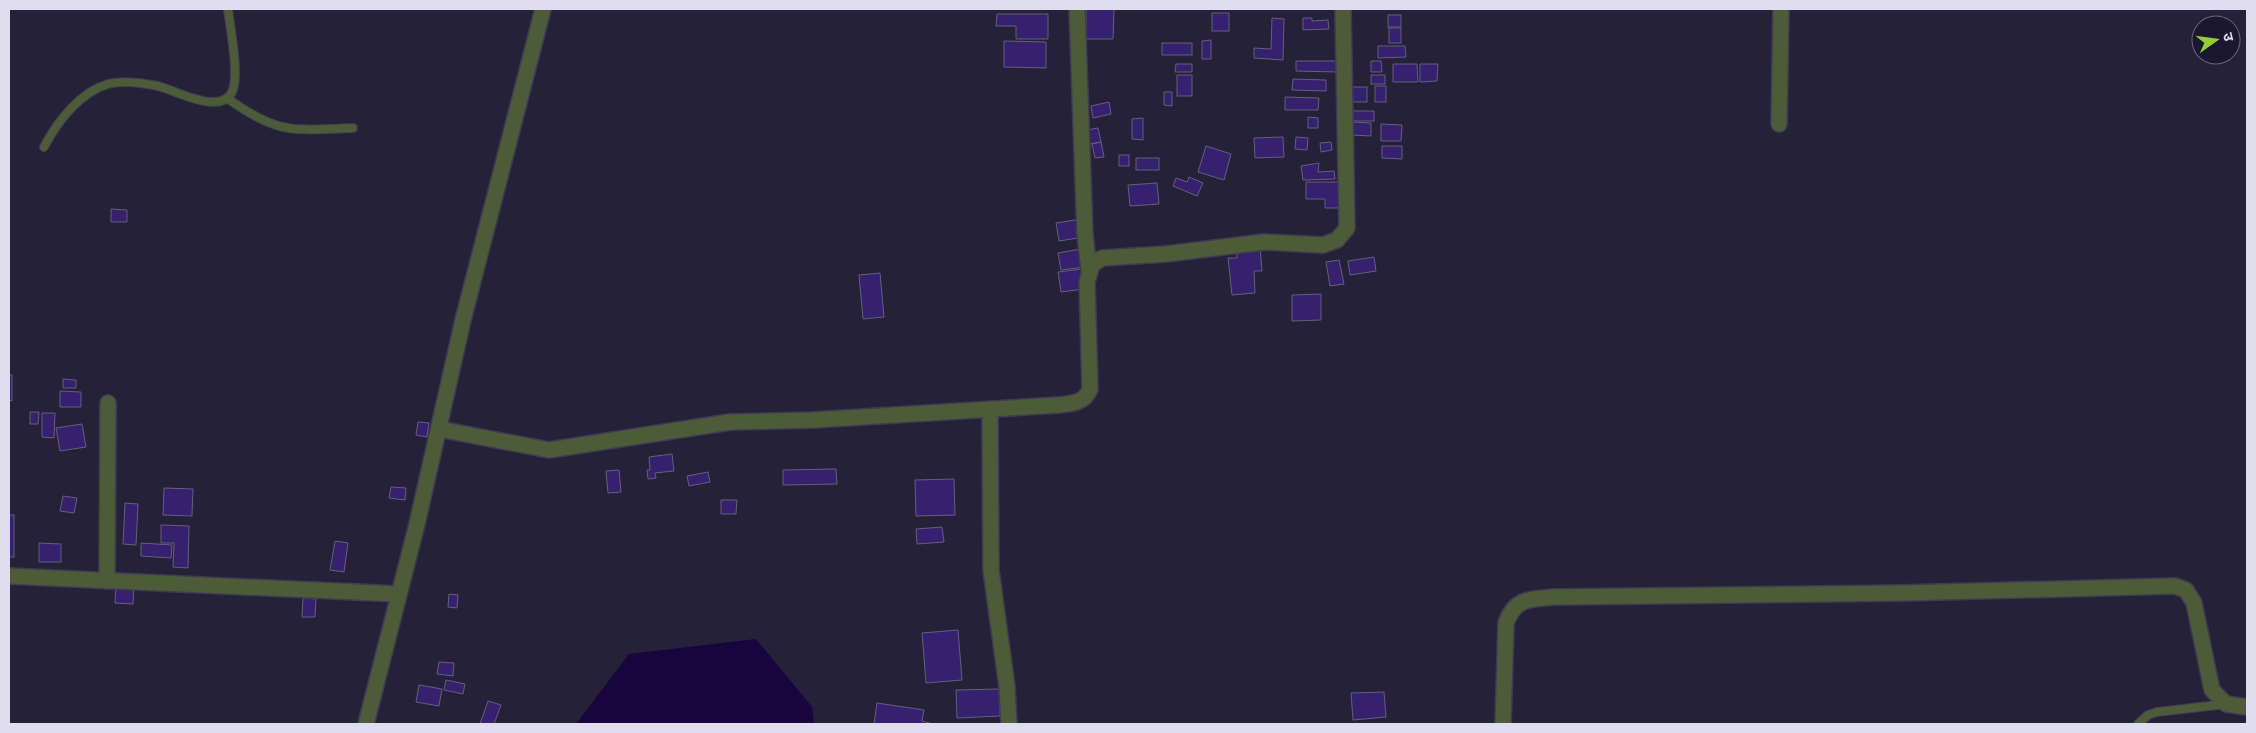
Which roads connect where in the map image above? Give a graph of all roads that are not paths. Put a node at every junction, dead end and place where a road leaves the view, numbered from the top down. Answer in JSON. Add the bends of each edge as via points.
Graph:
{"nodes":[{"id":1,"x":228,"y":9,"type":"edge"},
{"id":2,"x":543,"y":9,"type":"edge"},
{"id":3,"x":1077,"y":9,"type":"edge"},
{"id":4,"x":1343,"y":9,"type":"edge"},
{"id":5,"x":1780,"y":9,"type":"edge"},
{"id":6,"x":227,"y":98,"type":"junction"},
{"id":7,"x":1778,"y":124,"type":"dead end"},
{"id":8,"x":353,"y":128,"type":"dead end"},
{"id":9,"x":44,"y":147,"type":"dead end"},
{"id":10,"x":1089,"y":270,"type":"junction"},
{"id":11,"x":108,"y":402,"type":"dead end"},
{"id":12,"x":990,"y":410,"type":"junction"},
{"id":13,"x":439,"y":429,"type":"junction"},
{"id":14,"x":9,"y":576,"type":"edge"},
{"id":15,"x":107,"y":581,"type":"junction"},
{"id":16,"x":399,"y":594,"type":"junction"},
{"id":17,"x":2226,"y":704,"type":"junction"},
{"id":18,"x":2247,"y":707,"type":"edge"},
{"id":19,"x":366,"y":724,"type":"edge"},
{"id":20,"x":1009,"y":724,"type":"edge"},
{"id":21,"x":1503,"y":724,"type":"edge"},
{"id":22,"x":2138,"y":724,"type":"edge"}],
"edges":[{"from":1,"to":6,"type":"lane","via":[[234,69],[232,92]]},
{"from":2,"to":13,"type":"street"},
{"from":3,"to":10,"type":"street","via":[[1084,235]]},
{"from":4,"to":10,"type":"street","via":[[1346,228],[1337,240],[1323,244],[1256,243],[1166,254],[1115,256],[1096,261]]},
{"from":5,"to":7,"type":"street"},
{"from":6,"to":8,"type":"lane","via":[[251,115],[282,128]]},
{"from":6,"to":9,"type":"lane","via":[[210,102],[158,86],[109,84],[82,100],[62,119]]},
{"from":10,"to":12,"type":"street","via":[[1088,394],[1072,404]]},
{"from":11,"to":15,"type":"street"},
{"from":12,"to":13,"type":"street","via":[[730,422],[549,450]]},
{"from":12,"to":20,"type":"street","via":[[991,570]]},
{"from":13,"to":16,"type":"street"},
{"from":14,"to":15,"type":"street"},
{"from":15,"to":16,"type":"street"},
{"from":16,"to":19,"type":"street"},
{"from":17,"to":18,"type":"street"},
{"from":17,"to":21,"type":"street","via":[[2212,690],[2194,602],[2186,590],[2174,586],[1553,597],[1524,601],[1515,606],[1506,623]]},
{"from":17,"to":22,"type":"lane","via":[[2157,712]]}]}
